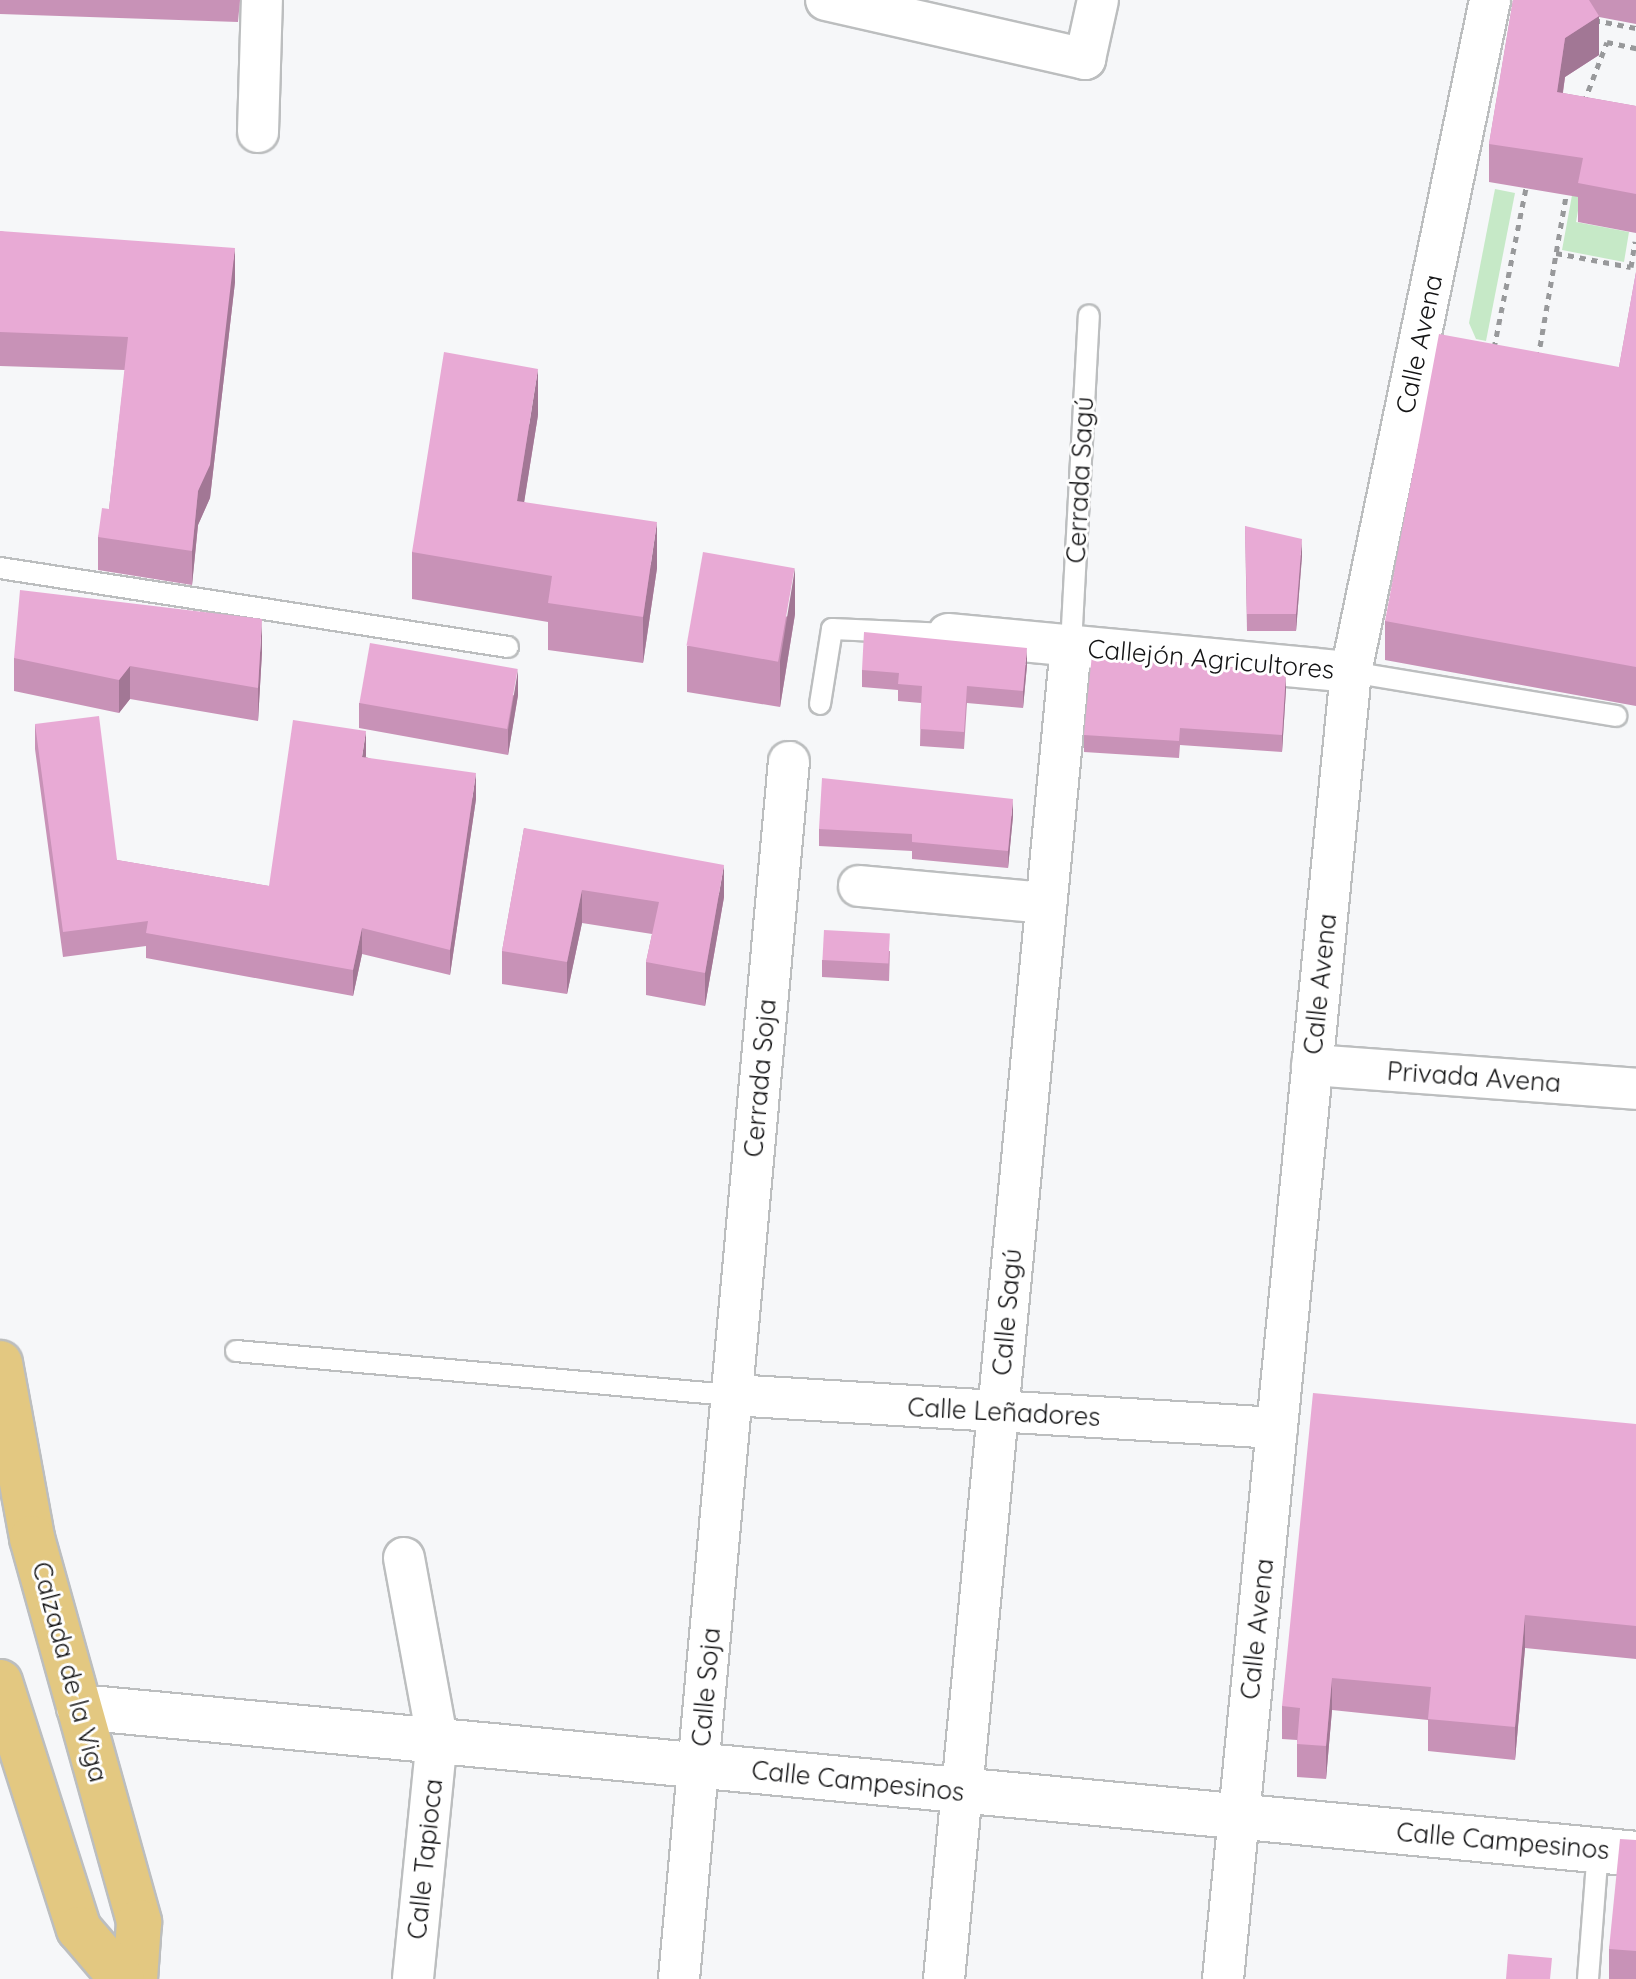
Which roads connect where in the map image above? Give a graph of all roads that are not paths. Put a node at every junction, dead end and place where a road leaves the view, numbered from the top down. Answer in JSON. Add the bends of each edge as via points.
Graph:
{"nodes":[{"id":1,"x":262,"y":0,"type":"edge"},
{"id":2,"x":826,"y":0,"type":"edge"},
{"id":3,"x":1098,"y":0,"type":"edge"},
{"id":4,"x":1490,"y":0,"type":"edge"},
{"id":5,"x":258,"y":132,"type":"dead end"},
{"id":6,"x":1089,"y":315,"type":"dead end"},
{"id":7,"x":0,"y":568,"type":"edge"},
{"id":8,"x":948,"y":634,"type":"joint"},
{"id":9,"x":1071,"y":645,"type":"junction"},
{"id":10,"x":508,"y":647,"type":"dead end"},
{"id":11,"x":1351,"y":672,"type":"junction"},
{"id":12,"x":820,"y":704,"type":"dead end"},
{"id":13,"x":1616,"y":716,"type":"dead end"},
{"id":14,"x":789,"y":762,"type":"dead end"},
{"id":15,"x":859,"y":886,"type":"dead end"},
{"id":16,"x":1046,"y":903,"type":"junction"},
{"id":17,"x":1312,"y":1065,"type":"junction"},
{"id":18,"x":1636,"y":1089,"type":"edge"},
{"id":19,"x":236,"y":1351,"type":"dead end"},
{"id":20,"x":0,"y":1363,"type":"edge"},
{"id":21,"x":732,"y":1395,"type":"junction"},
{"id":22,"x":998,"y":1411,"type":"junction"},
{"id":23,"x":1277,"y":1428,"type":"junction"},
{"id":24,"x":404,"y":1558,"type":"dead end"},
{"id":25,"x":0,"y":1682,"type":"edge"},
{"id":26,"x":79,"y":1707,"type":"junction"},
{"id":27,"x":437,"y":1738,"type":"junction"},
{"id":28,"x":699,"y":1765,"type":"junction"},
{"id":29,"x":962,"y":1791,"type":"junction"},
{"id":30,"x":1239,"y":1817,"type":"junction"},
{"id":31,"x":1617,"y":1852,"type":"edge"},
{"id":32,"x":122,"y":1979,"type":"edge"},
{"id":33,"x":135,"y":1979,"type":"edge"},
{"id":34,"x":413,"y":1979,"type":"edge"},
{"id":35,"x":679,"y":1979,"type":"edge"},
{"id":36,"x":944,"y":1979,"type":"edge"},
{"id":37,"x":1223,"y":1979,"type":"edge"},
{"id":38,"x":1588,"y":1979,"type":"edge"}],
"edges":[{"from":1,"to":5,"type":"street"},
{"from":2,"to":3,"type":"street","via":[[1085,59]]},
{"from":4,"to":11,"type":"street","name":"Calle Avena"},
{"from":6,"to":9,"type":"lane","name":"Cerrada Sagú"},
{"from":7,"to":10,"type":"lane"},
{"from":8,"to":9,"type":"street","name":"Callejón Agricultores"},
{"from":8,"to":12,"type":"lane","via":[[832,629]]},
{"from":9,"to":11,"type":"street","name":"Callejón Agricultores"},
{"from":9,"to":16,"type":"street","name":"Calle Sagú"},
{"from":11,"to":13,"type":"lane"},
{"from":11,"to":17,"type":"street","name":"Calle Avena"},
{"from":14,"to":21,"type":"street","name":"Cerrada Soja"},
{"from":15,"to":16,"type":"street"},
{"from":16,"to":22,"type":"street","name":"Calle Sagú"},
{"from":17,"to":18,"type":"street","name":"Privada Avena"},
{"from":17,"to":23,"type":"street","name":"Calle Avena"},
{"from":19,"to":21,"type":"lane"},
{"from":20,"to":26,"type":"main road","name":"Calzada de la Viga","via":[[32,1538]]},
{"from":21,"to":22,"type":"street","name":"Calle Leñadores"},
{"from":21,"to":28,"type":"street","name":"Calle Soja"},
{"from":22,"to":23,"type":"street","name":"Calle Leñadores"},
{"from":22,"to":29,"type":"street","name":"Calle Sagú"},
{"from":23,"to":30,"type":"street","name":"Calle Avena"},
{"from":24,"to":27,"type":"street","name":"Calle Tapioca"},
{"from":25,"to":32,"type":"main road","via":[[79,1929]]},
{"from":26,"to":27,"type":"street","name":"Calle Campesinos"},
{"from":26,"to":33,"type":"main road","name":"Calzada de la Viga","via":[[139,1922]]},
{"from":27,"to":28,"type":"street","name":"Calle Campesinos"},
{"from":27,"to":34,"type":"street","name":"Calle Tapioca"},
{"from":28,"to":29,"type":"street","name":"Calle Campesinos"},
{"from":28,"to":35,"type":"street","name":"Calle Soja"},
{"from":29,"to":30,"type":"street","name":"Calle Campesinos"},
{"from":29,"to":36,"type":"street","name":"Calle Sagú"},
{"from":30,"to":31,"type":"street","name":"Calle Campesinos"},
{"from":30,"to":37,"type":"street","name":"Calle Avena"},
{"from":31,"to":38,"type":"lane"}]}
